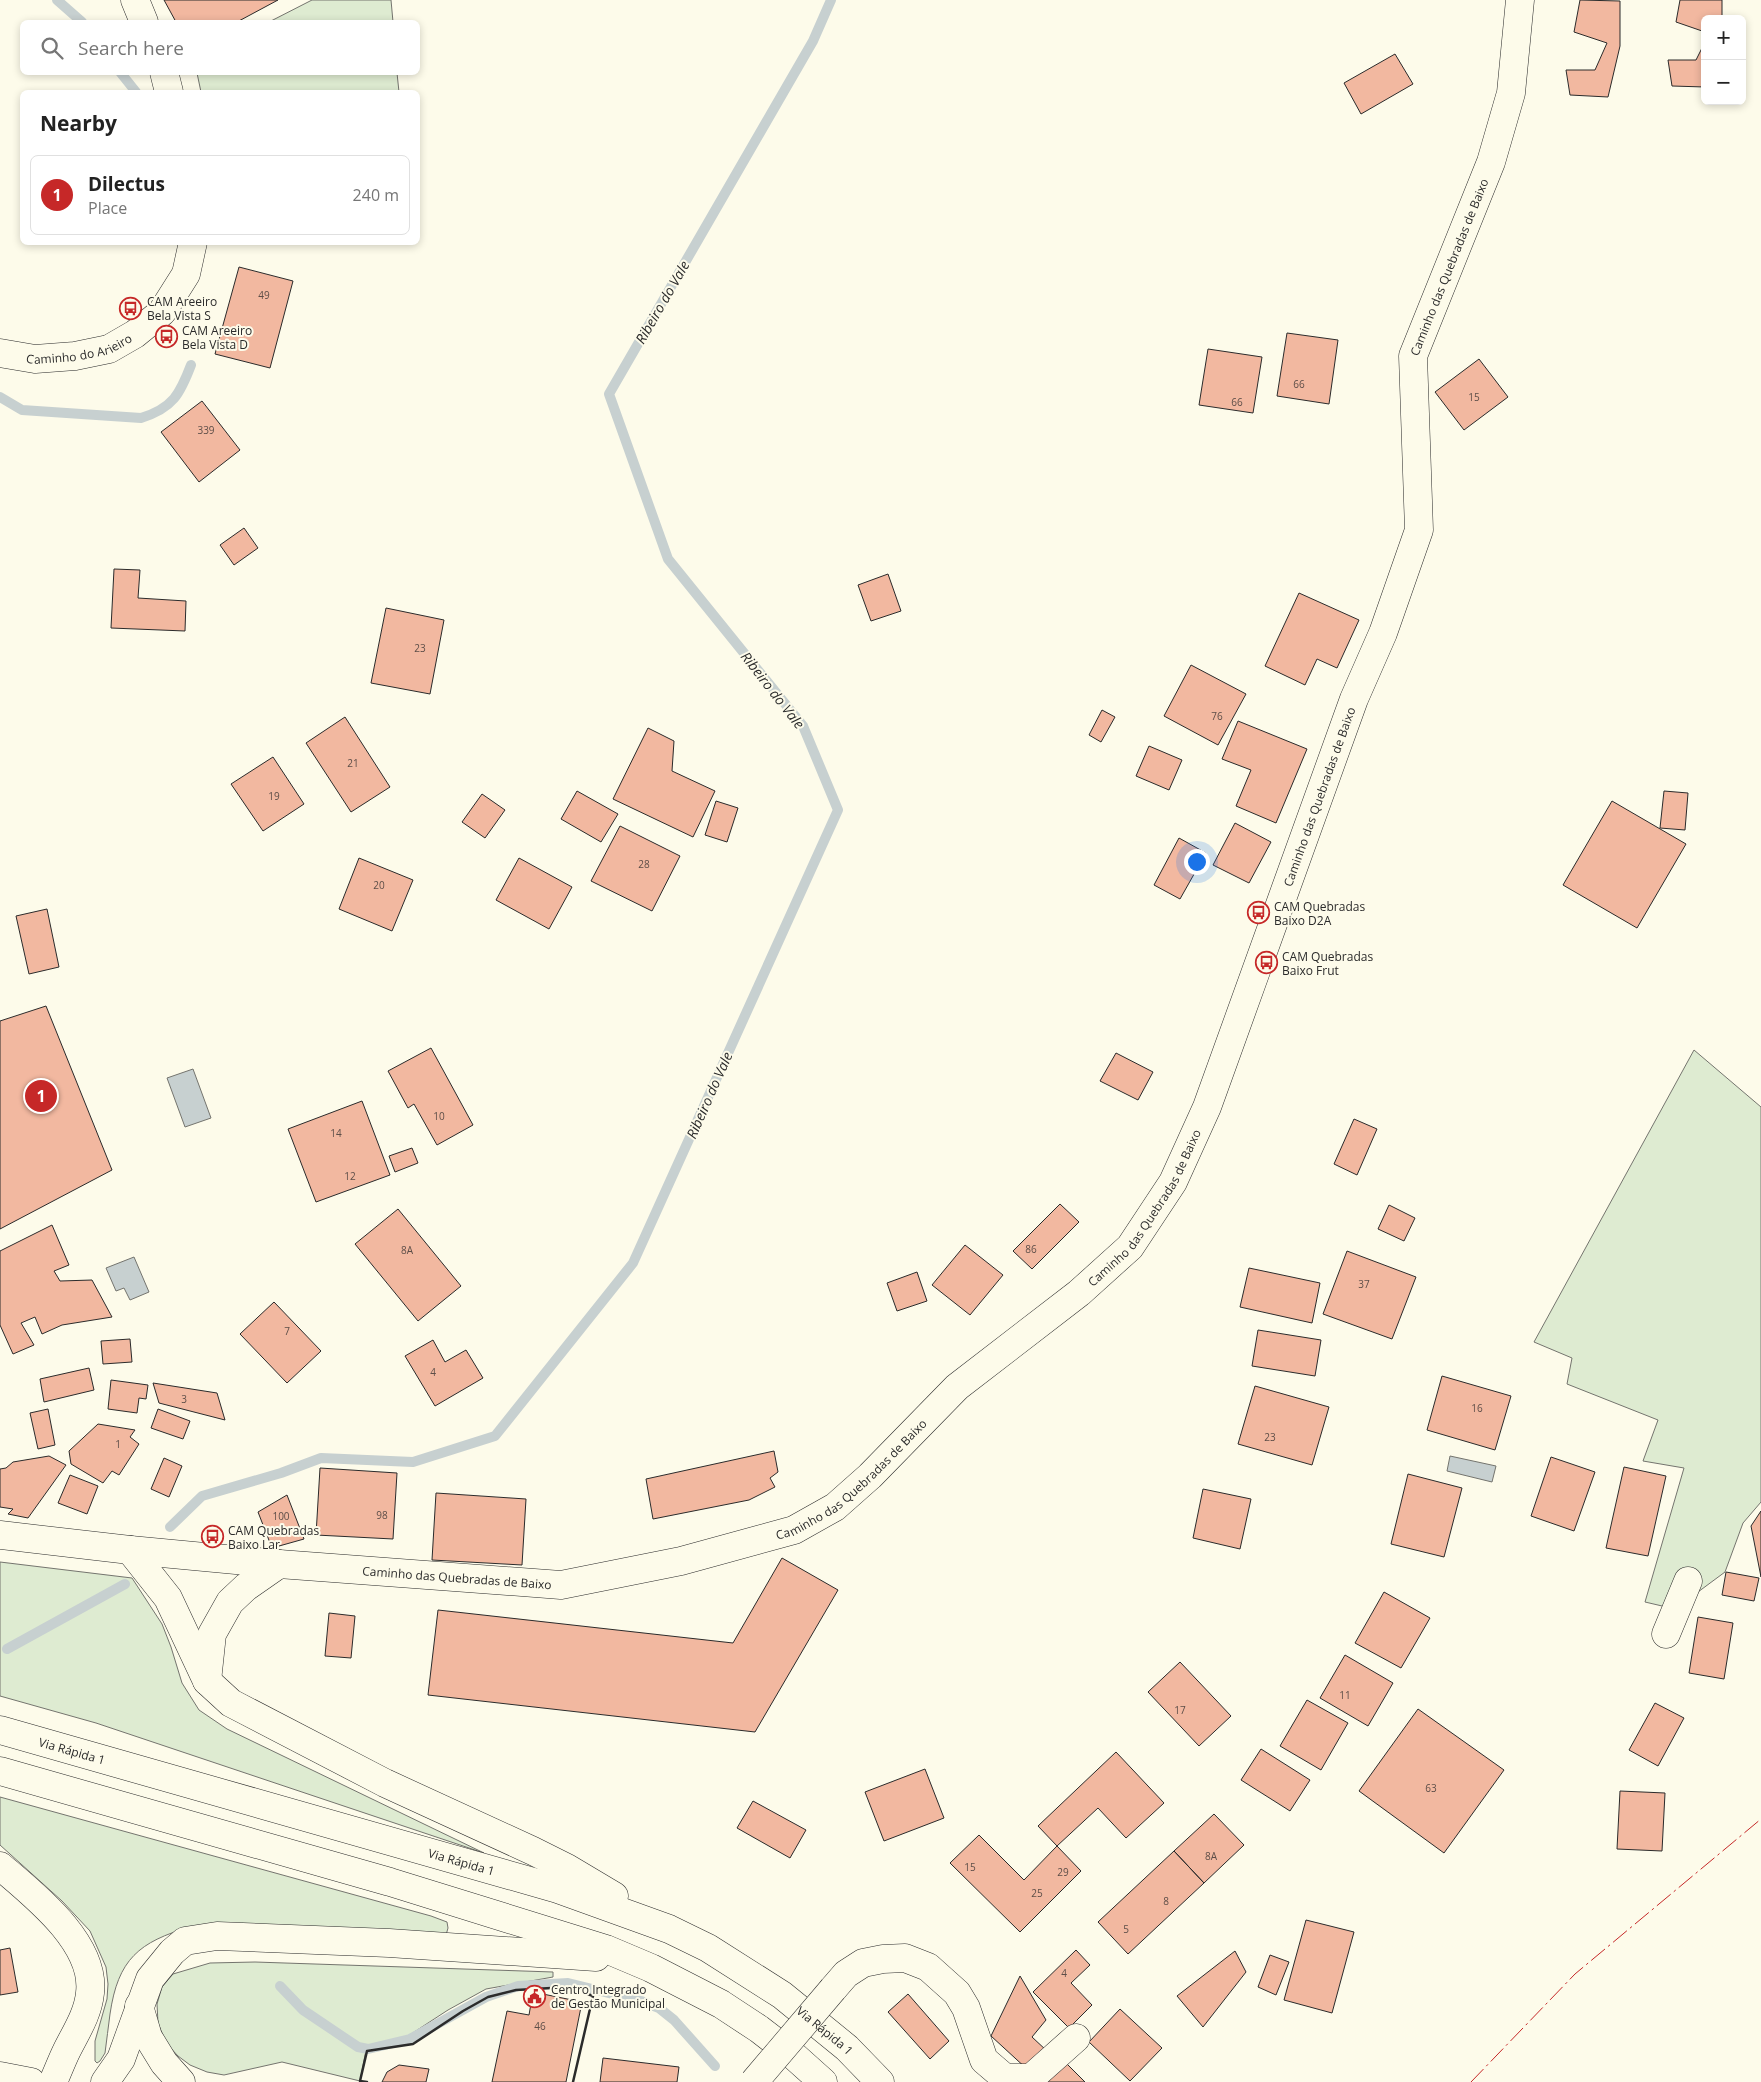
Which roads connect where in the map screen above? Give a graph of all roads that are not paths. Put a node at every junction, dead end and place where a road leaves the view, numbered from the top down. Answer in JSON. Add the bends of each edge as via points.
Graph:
{"nodes":[{"id":1,"x":135,"y":0,"type":"edge"},
{"id":2,"x":1520,"y":0,"type":"edge"},
{"id":3,"x":143,"y":20,"type":"edge"},
{"id":4,"x":165,"y":75,"type":"edge"},
{"id":5,"x":168,"y":90,"type":"edge"},
{"id":6,"x":192,"y":245,"type":"edge"},
{"id":7,"x":0,"y":353,"type":"edge"},
{"id":8,"x":0,"y":1535,"type":"edge"},
{"id":9,"x":130,"y":1550,"type":"junction"},
{"id":10,"x":279,"y":1564,"type":"junction"},
{"id":11,"x":1688,"y":1581,"type":"dead end"},
{"id":12,"x":1666,"y":1634,"type":"dead end"},
{"id":13,"x":207,"y":1681,"type":"junction"},
{"id":14,"x":0,"y":1730,"type":"edge"},
{"id":15,"x":0,"y":1771,"type":"edge"},
{"id":16,"x":0,"y":1866,"type":"edge"},
{"id":17,"x":669,"y":1929,"type":"junction"},
{"id":18,"x":651,"y":1968,"type":"junction"},
{"id":19,"x":139,"y":2006,"type":"junction"},
{"id":20,"x":1076,"y":2038,"type":"dead end"},
{"id":21,"x":0,"y":2076,"type":"edge"},
{"id":22,"x":31,"y":2082,"type":"edge"},
{"id":23,"x":53,"y":2082,"type":"edge"},
{"id":24,"x":105,"y":2082,"type":"edge"},
{"id":25,"x":180,"y":2082,"type":"edge"},
{"id":26,"x":754,"y":2082,"type":"edge"},
{"id":27,"x":823,"y":2082,"type":"edge"},
{"id":28,"x":880,"y":2082,"type":"edge"}],
"edges":[{"from":1,"to":3,"type":"main road"},
{"from":2,"to":10,"type":"main road","name":"Caminho das Quebradas de Baixo","via":[[1511,93],[1492,162],[1413,356],[1419,530],[1383,633],[1354,699],[1207,1107],[1173,1182],[1130,1247],[1079,1293],[957,1387],[835,1507],[794,1530],[681,1561],[561,1585]]},
{"from":4,"to":5,"type":"main road"},
{"from":6,"to":7,"type":"main road","name":"Caminho do Arieiro","via":[[186,274],[162,312],[110,349],[34,359]]},
{"from":8,"to":9,"type":"main road","name":"Caminho das Quebradas de Baixo"},
{"from":9,"to":10,"type":"main road","name":"Caminho das Quebradas de Baixo"},
{"from":9,"to":13,"type":"main road","via":[[168,1598]]},
{"from":10,"to":13,"type":"main road","via":[[246,1586],[230,1602],[212,1634]]},
{"from":11,"to":12,"type":"main road"},
{"from":13,"to":17,"type":"main road","via":[[231,1703],[385,1783],[567,1868]]},
{"from":14,"to":17,"type":"main road","name":"Via Rápida 1","via":[[558,1889]]},
{"from":15,"to":18,"type":"main road","via":[[390,1882],[606,1949]]},
{"from":16,"to":23,"type":"main road","via":[[72,1935],[82,1952],[89,1977],[87,2008]]},
{"from":17,"to":28,"type":"main road","name":"Via Rápida 1","via":[[708,1948],[782,1995],[847,2048]]},
{"from":18,"to":19,"type":"main road","via":[[586,1955],[217,1936],[185,1941],[172,1952],[150,1979]]},
{"from":18,"to":27,"type":"main road","via":[[721,2004],[759,2029]]},
{"from":19,"to":24,"type":"main road","via":[[121,2059]]},
{"from":19,"to":25,"type":"main road","via":[[148,2037]]},
{"from":20,"to":26,"type":"main road","bridge":true,"via":[[1032,2078],[1006,2078],[984,2060],[966,2008],[957,1993],[928,1967],[905,1958],[883,1959],[863,1963],[846,1974]]},
{"from":21,"to":22,"type":"main road"}]}
